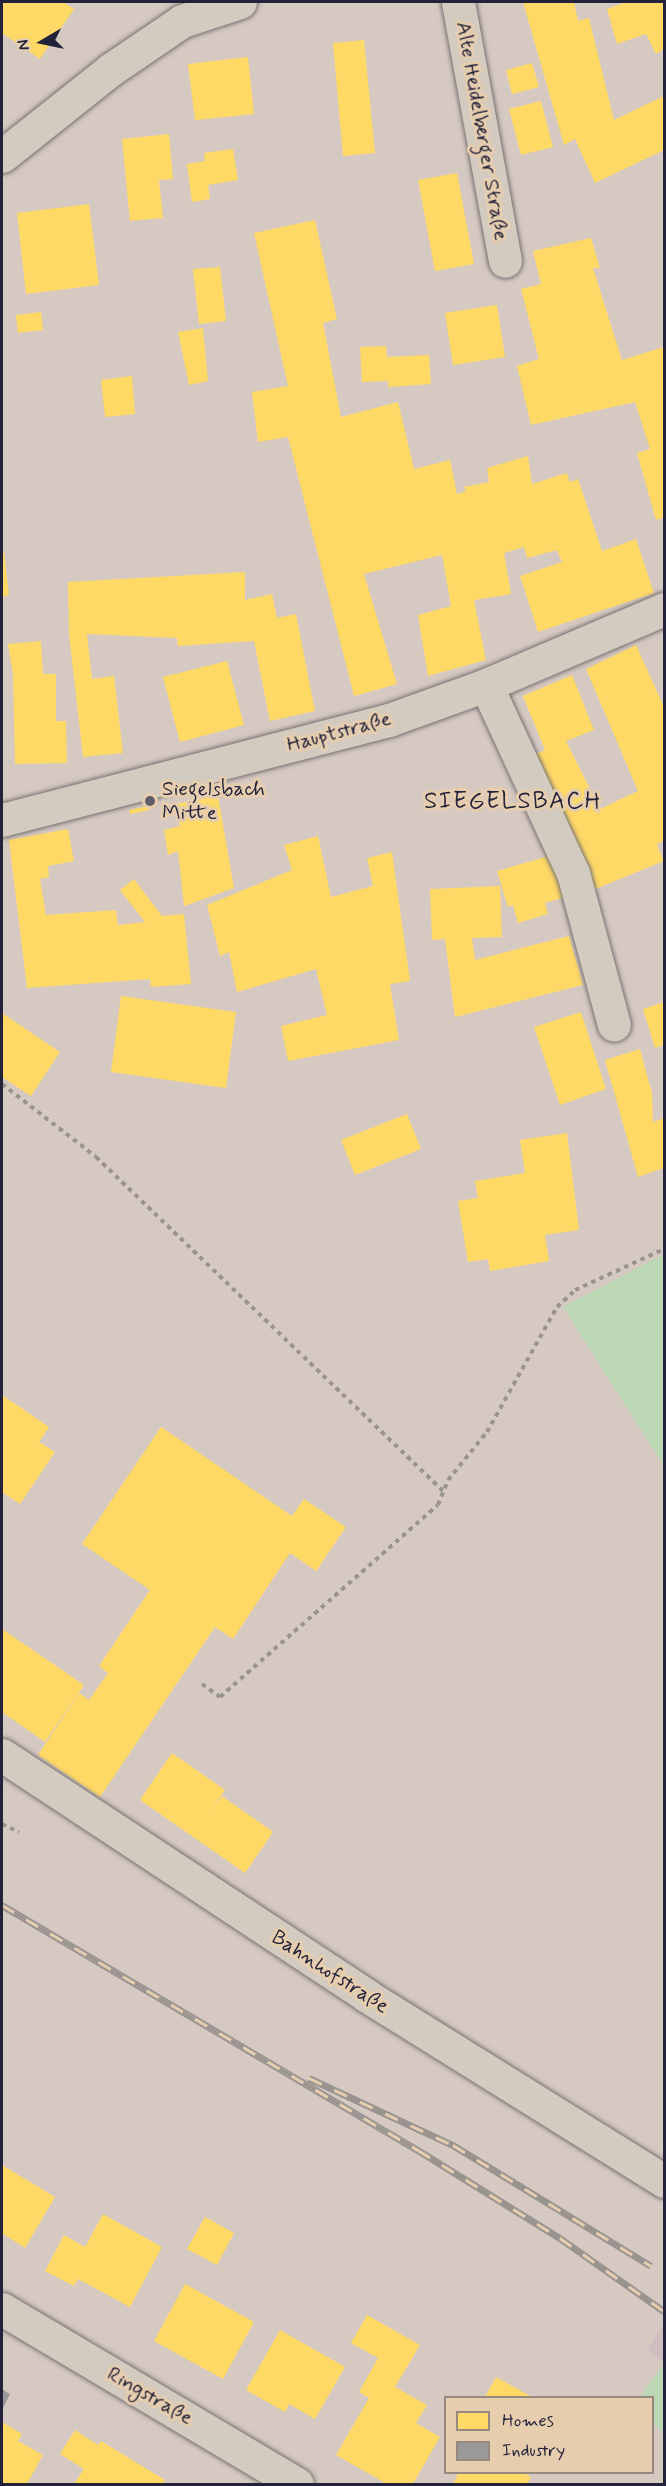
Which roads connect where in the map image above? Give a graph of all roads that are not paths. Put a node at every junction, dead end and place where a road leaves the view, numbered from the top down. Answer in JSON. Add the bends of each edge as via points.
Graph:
{"nodes":[{"id":1,"x":240,"y":2,"type":"edge"},
{"id":2,"x":458,"y":2,"type":"edge"},
{"id":3,"x":2,"y":156,"type":"edge"},
{"id":4,"x":505,"y":261,"type":"dead end"},
{"id":5,"x":664,"y":609,"type":"edge"},
{"id":6,"x":486,"y":685,"type":"junction"},
{"id":7,"x":2,"y":820,"type":"edge"},
{"id":8,"x":614,"y":1025,"type":"dead end"},
{"id":9,"x":2,"y":1755,"type":"edge"},
{"id":10,"x":664,"y":2181,"type":"edge"},
{"id":11,"x":2,"y":2309,"type":"edge"},
{"id":12,"x":297,"y":2484,"type":"edge"}],
"edges":[{"from":1,"to":3,"type":"street","via":[[182,21],[110,70]]},
{"from":2,"to":4,"type":"street","name":"Alte Heidelberger Straße"},
{"from":5,"to":6,"type":"street","name":"Hauptstraße"},
{"from":6,"to":7,"type":"street","name":"Hauptstraße","via":[[375,724]]},
{"from":6,"to":8,"type":"street","via":[[573,873]]},
{"from":9,"to":10,"type":"street","name":"Bahnhofstraße","via":[[367,1996]]},
{"from":11,"to":12,"type":"street","name":"Ringstraße"}]}
